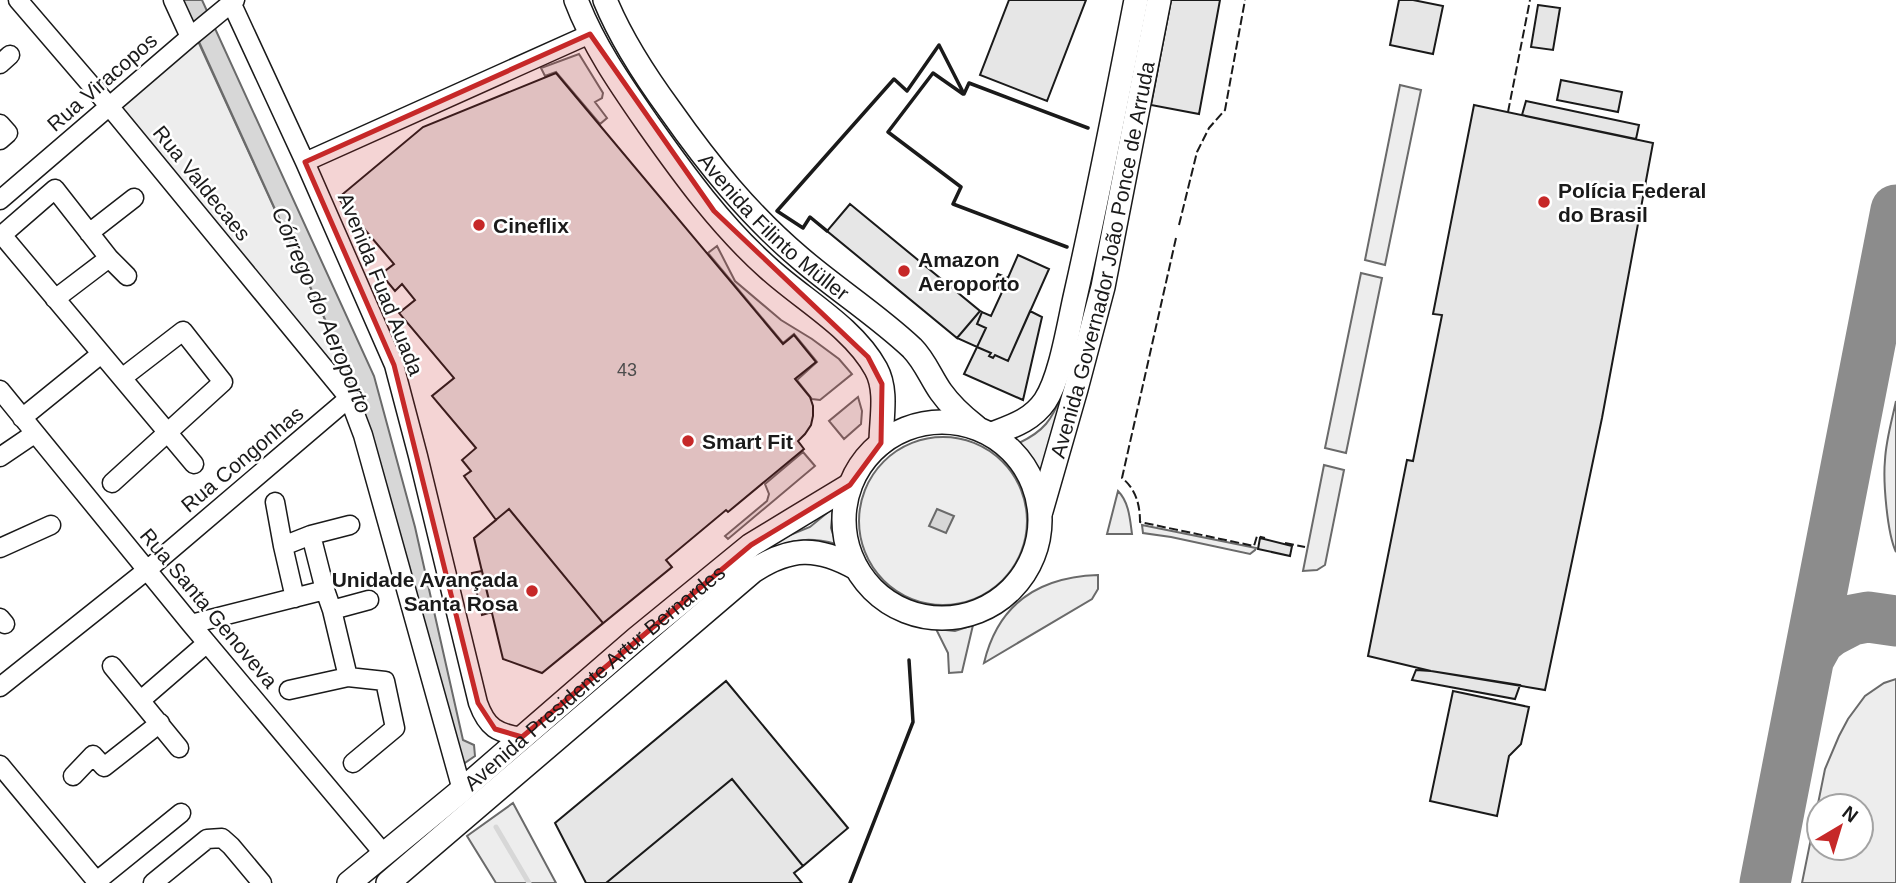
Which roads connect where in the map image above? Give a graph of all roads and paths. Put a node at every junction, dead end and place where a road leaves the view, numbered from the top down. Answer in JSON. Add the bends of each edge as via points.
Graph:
{"nodes":[{"id":1,"x":18,"y":0,"type":"edge"},
{"id":2,"x":173,"y":0,"type":"edge"},
{"id":3,"x":576,"y":0,"type":"edge"},
{"id":4,"x":605,"y":0,"type":"edge"},
{"id":5,"x":1136,"y":0,"type":"edge"},
{"id":6,"x":1159,"y":0,"type":"edge"},
{"id":7,"x":232,"y":1,"type":"edge"},
{"id":8,"x":590,"y":34,"type":"junction"},
{"id":9,"x":190,"y":36,"type":"junction"},
{"id":10,"x":109,"y":106,"type":"junction"},
{"id":11,"x":0,"y":124,"type":"edge"},
{"id":12,"x":0,"y":140,"type":"edge"},
{"id":13,"x":305,"y":162,"type":"junction"},
{"id":14,"x":134,"y":198,"type":"dead end"},
{"id":15,"x":0,"y":200,"type":"edge"},
{"id":16,"x":89,"y":233,"type":"junction"},
{"id":17,"x":109,"y":257,"type":"junction"},
{"id":18,"x":127,"y":276,"type":"dead end"},
{"id":19,"x":55,"y":299,"type":"junction"},
{"id":20,"x":102,"y":354,"type":"junction"},
{"id":21,"x":122,"y":378,"type":"junction"},
{"id":22,"x":0,"y":390,"type":"edge"},
{"id":23,"x":349,"y":398,"type":"junction"},
{"id":24,"x":22,"y":418,"type":"junction"},
{"id":25,"x":983,"y":430,"type":"junction"},
{"id":26,"x":34,"y":433,"type":"junction"},
{"id":27,"x":168,"y":433,"type":"junction"},
{"id":28,"x":881,"y":443,"type":"junction"},
{"id":29,"x":0,"y":457,"type":"edge"},
{"id":30,"x":194,"y":464,"type":"dead end"},
{"id":31,"x":113,"y":483,"type":"dead end"},
{"id":32,"x":850,"y":485,"type":"junction"},
{"id":33,"x":275,"y":502,"type":"dead end"},
{"id":34,"x":1039,"y":517,"type":"junction"},
{"id":35,"x":51,"y":525,"type":"dead end"},
{"id":36,"x":350,"y":525,"type":"dead end"},
{"id":37,"x":311,"y":535,"type":"junction"},
{"id":38,"x":283,"y":546,"type":"junction"},
{"id":39,"x":0,"y":548,"type":"edge"},
{"id":40,"x":856,"y":568,"type":"junction"},
{"id":41,"x":147,"y":570,"type":"junction"},
{"id":42,"x":325,"y":590,"type":"junction"},
{"id":43,"x":295,"y":598,"type":"junction"},
{"id":44,"x":369,"y":600,"type":"dead end"},
{"id":45,"x":332,"y":610,"type":"junction"},
{"id":46,"x":191,"y":624,"type":"junction"},
{"id":47,"x":207,"y":643,"type":"junction"},
{"id":48,"x":112,"y":666,"type":"dead end"},
{"id":49,"x":348,"y":677,"type":"junction"},
{"id":50,"x":0,"y":687,"type":"edge"},
{"id":51,"x":289,"y":691,"type":"dead end"},
{"id":52,"x":141,"y":699,"type":"junction"},
{"id":53,"x":160,"y":723,"type":"junction"},
{"id":54,"x":522,"y":737,"type":"junction"},
{"id":55,"x":179,"y":748,"type":"dead end"},
{"id":56,"x":353,"y":763,"type":"dead end"},
{"id":57,"x":0,"y":765,"type":"edge"},
{"id":58,"x":73,"y":776,"type":"dead end"},
{"id":59,"x":461,"y":790,"type":"junction"},
{"id":60,"x":181,"y":813,"type":"dead end"},
{"id":61,"x":384,"y":854,"type":"junction"},
{"id":62,"x":98,"y":882,"type":"edge"},
{"id":63,"x":153,"y":883,"type":"edge"},
{"id":64,"x":262,"y":883,"type":"edge"},
{"id":65,"x":349,"y":883,"type":"edge"},
{"id":66,"x":388,"y":883,"type":"edge"}],
"edges":[{"from":1,"to":10,"type":"street","name":"Rua Valdecaes"},
{"from":2,"to":9,"type":"street"},
{"from":3,"to":8,"type":"main road","name":"Avenida Filinto Müller"},
{"from":4,"to":25,"type":"main road","name":"Avenida Filinto Müller","via":[[659,95],[749,210],[915,351],[949,403]]},
{"from":5,"to":25,"type":"main road","name":"Avenida Governador João Ponce de Arruda","via":[[1097,201],[1053,386],[1044,403],[1017,425]]},
{"from":6,"to":34,"type":"main road","name":"Avenida Governador João Ponce de Arruda","via":[[1103,287]]},
{"from":7,"to":9,"type":"street","name":"Rua Viracopos"},
{"from":7,"to":13,"type":"street","name":"Avenida Fuad Auada"},
{"from":8,"to":13,"type":"street"},
{"from":8,"to":28,"type":"main road","name":"Avenida Filinto Müller","via":[[698,192],[767,267],[842,328],[869,357],[882,384]]},
{"from":9,"to":10,"type":"street","name":"Rua Viracopos"},
{"from":10,"to":15,"type":"street","name":"Rua Viracopos"},
{"from":10,"to":23,"type":"street","name":"Rua Valdecaes"},
{"from":11,"to":12,"type":"street","via":[[8,134]]},
{"from":13,"to":54,"type":"street","name":"Avenida Fuad Auada","via":[[394,365],[478,703],[495,729]]},
{"from":14,"to":16,"type":"street"},
{"from":16,"to":17,"type":"street"},
{"from":16,"to":19,"type":"street","via":[[55,190],[2,235]]},
{"from":17,"to":18,"type":"street"},
{"from":17,"to":19,"type":"street"},
{"from":19,"to":20,"type":"street"},
{"from":20,"to":21,"type":"street"},
{"from":20,"to":24,"type":"street"},
{"from":21,"to":27,"type":"street"},
{"from":21,"to":27,"type":"street","via":[[183,331],[223,382]]},
{"from":22,"to":24,"type":"street","name":"Rua Santa Genoveva"},
{"from":23,"to":41,"type":"street","name":"Rua Congonhas"},
{"from":23,"to":59,"type":"street"},
{"from":24,"to":26,"type":"street","name":"Rua Santa Genoveva"},
{"from":25,"to":28,"type":"main road","via":[[930,422],[909,427]]},
{"from":25,"to":34,"type":"main road","via":[[1009,445],[1025,466]]},
{"from":26,"to":29,"type":"street"},
{"from":26,"to":41,"type":"street","name":"Rua Santa Genoveva"},
{"from":27,"to":30,"type":"street"},
{"from":27,"to":31,"type":"street"},
{"from":28,"to":32,"type":"main road"},
{"from":32,"to":40,"type":"main road","via":[[844,527]]},
{"from":32,"to":54,"type":"main road","name":"Avenida Presidente Artur Bernardes","via":[[751,545]]},
{"from":33,"to":38,"type":"street"},
{"from":34,"to":40,"type":"main road","via":[[1034,549],[1020,577],[998,599],[969,614],[937,618],[906,612],[875,594]]},
{"from":35,"to":39,"type":"street"},
{"from":36,"to":37,"type":"street"},
{"from":37,"to":38,"type":"street"},
{"from":37,"to":42,"type":"street"},
{"from":38,"to":43,"type":"street"},
{"from":40,"to":66,"type":"main road","name":"Avenida Presidente Artur Bernardes","via":[[832,556],[791,552],[753,571]]},
{"from":41,"to":46,"type":"street","name":"Rua Santa Genoveva"},
{"from":41,"to":50,"type":"street","name":"Rua Congonhas"},
{"from":42,"to":43,"type":"street"},
{"from":42,"to":45,"type":"street"},
{"from":43,"to":46,"type":"street"},
{"from":44,"to":45,"type":"street"},
{"from":45,"to":49,"type":"street"},
{"from":46,"to":47,"type":"street","name":"Rua Santa Genoveva"},
{"from":47,"to":52,"type":"street"},
{"from":47,"to":61,"type":"street","name":"Rua Santa Genoveva"},
{"from":48,"to":52,"type":"street"},
{"from":49,"to":51,"type":"street"},
{"from":49,"to":56,"type":"street","via":[[385,681],[395,728]]},
{"from":52,"to":53,"type":"street"},
{"from":53,"to":55,"type":"street"},
{"from":53,"to":58,"type":"street","via":[[104,767],[93,755]]},
{"from":54,"to":59,"type":"main road","name":"Avenida Presidente Artur Bernardes"},
{"from":57,"to":62,"type":"street"},
{"from":59,"to":61,"type":"main road","name":"Avenida Presidente Artur Bernardes"},
{"from":60,"to":62,"type":"street"},
{"from":61,"to":65,"type":"main road","name":"Avenida Presidente Artur Bernardes"},
{"from":63,"to":64,"type":"street","via":[[207,839],[222,838]]}]}
